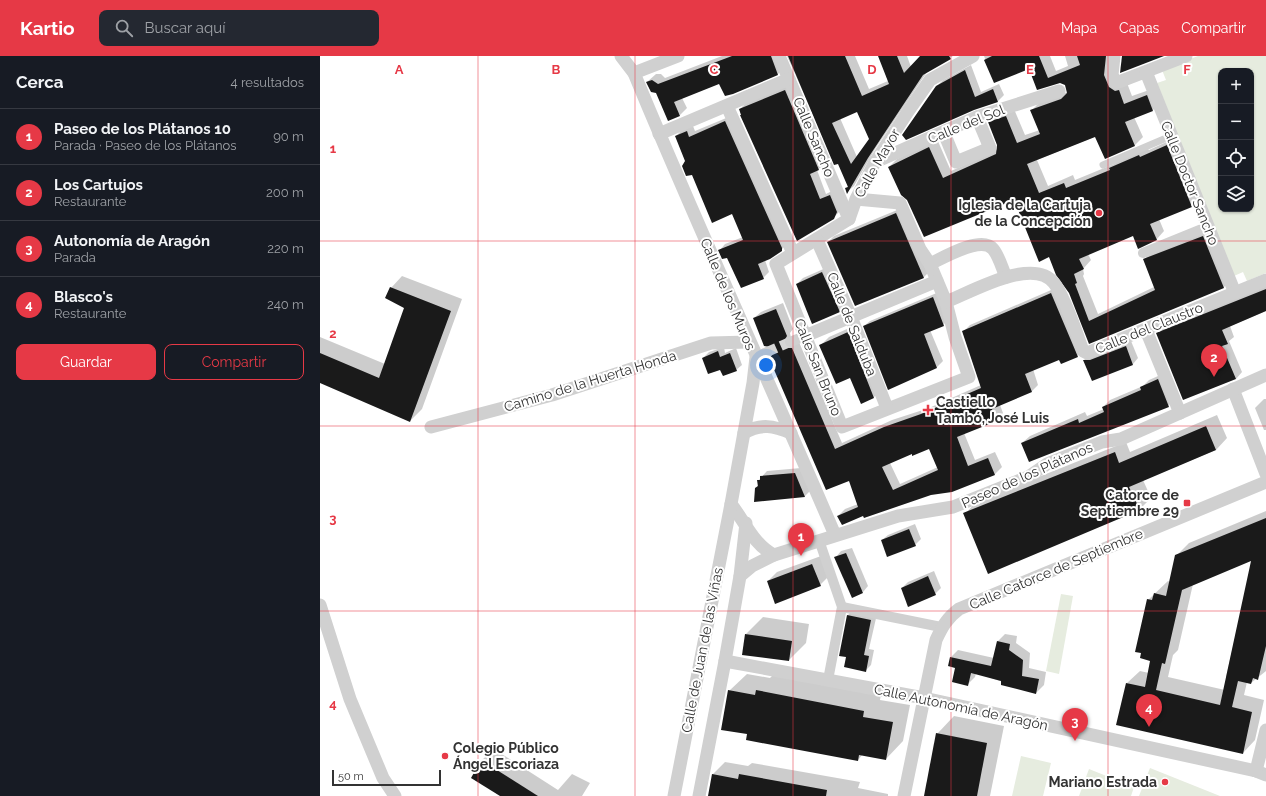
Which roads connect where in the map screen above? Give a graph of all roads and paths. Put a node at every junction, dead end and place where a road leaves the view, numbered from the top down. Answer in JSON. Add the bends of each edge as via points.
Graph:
{"nodes":[{"id":1,"x":621,"y":56,"type":"edge"},
{"id":2,"x":678,"y":56,"type":"edge"},
{"id":3,"x":779,"y":56,"type":"edge"},
{"id":4,"x":973,"y":56,"type":"edge"},
{"id":5,"x":1114,"y":56,"type":"edge"},
{"id":6,"x":1186,"y":56,"type":"edge"},
{"id":7,"x":1146,"y":72,"type":"junction"},
{"id":8,"x":634,"y":73,"type":"junction"},
{"id":9,"x":789,"y":79,"type":"junction"},
{"id":10,"x":1059,"y":91,"type":"dead end"},
{"id":11,"x":727,"y":106,"type":"junction"},
{"id":12,"x":977,"y":117,"type":"junction"},
{"id":13,"x":944,"y":133,"type":"junction"},
{"id":14,"x":659,"y":134,"type":"junction"},
{"id":15,"x":1171,"y":136,"type":"junction"},
{"id":16,"x":875,"y":162,"type":"junction"},
{"id":17,"x":1103,"y":165,"type":"dead end"},
{"id":18,"x":856,"y":199,"type":"junction"},
{"id":19,"x":849,"y":219,"type":"junction"},
{"id":20,"x":1207,"y":227,"type":"junction"},
{"id":21,"x":817,"y":240,"type":"junction"},
{"id":22,"x":1143,"y":253,"type":"dead end"},
{"id":23,"x":793,"y":254,"type":"junction"},
{"id":24,"x":930,"y":264,"type":"junction"},
{"id":25,"x":1006,"y":277,"type":"junction"},
{"id":26,"x":1266,"y":280,"type":"edge"},
{"id":27,"x":937,"y":281,"type":"junction"},
{"id":28,"x":1236,"y":293,"type":"junction"},
{"id":29,"x":946,"y":302,"type":"junction"},
{"id":30,"x":851,"y":317,"type":"junction"},
{"id":31,"x":1146,"y":330,"type":"junction"},
{"id":32,"x":804,"y":336,"type":"junction"},
{"id":33,"x":749,"y":342,"type":"junction"},
{"id":34,"x":790,"y":342,"type":"tunnel mouth"},
{"id":35,"x":761,"y":354,"type":"junction"},
{"id":36,"x":1266,"y":375,"type":"edge"},
{"id":37,"x":1233,"y":389,"type":"junction"},
{"id":38,"x":887,"y":408,"type":"junction"},
{"id":39,"x":1180,"y":413,"type":"junction"},
{"id":40,"x":431,"y":427,"type":"dead end"},
{"id":41,"x":744,"y":433,"type":"junction"},
{"id":42,"x":791,"y":433,"type":"junction"},
{"id":43,"x":1266,"y":474,"type":"edge"},
{"id":44,"x":1266,"y":482,"type":"edge"},
{"id":45,"x":732,"y":504,"type":"junction"},
{"id":46,"x":746,"y":523,"type":"junction"},
{"id":47,"x":835,"y":535,"type":"junction"},
{"id":48,"x":819,"y":540,"type":"junction"},
{"id":49,"x":774,"y":555,"type":"junction"},
{"id":50,"x":740,"y":576,"type":"junction"},
{"id":51,"x":320,"y":605,"type":"edge"},
{"id":52,"x":842,"y":606,"type":"junction"},
{"id":53,"x":941,"y":627,"type":"junction"},
{"id":54,"x":725,"y":661,"type":"junction"},
{"id":55,"x":828,"y":680,"type":"junction"},
{"id":56,"x":924,"y":698,"type":"junction"},
{"id":57,"x":1266,"y":730,"type":"edge"},
{"id":58,"x":1261,"y":773,"type":"edge"},
{"id":59,"x":395,"y":796,"type":"edge"},
{"id":60,"x":674,"y":796,"type":"edge"},
{"id":61,"x":699,"y":796,"type":"edge"},
{"id":62,"x":904,"y":796,"type":"edge"}],
"edges":[{"from":1,"to":8,"type":"street","name":"Calle de los Muros"},
{"from":2,"to":8,"type":"street"},
{"from":3,"to":9,"type":"street","name":"Calle Sancho"},
{"from":4,"to":16,"type":"street","name":"Calle Mayor","via":[[930,80]]},
{"from":5,"to":7,"type":"street","via":[[1112,75],[1116,83]]},
{"from":6,"to":7,"type":"street"},
{"from":7,"to":15,"type":"street","name":"Calle Doctor Sancho"},
{"from":8,"to":14,"type":"street","name":"Calle de los Muros"},
{"from":9,"to":11,"type":"street"},
{"from":9,"to":19,"type":"street","name":"Calle Sancho"},
{"from":10,"to":12,"type":"street","name":"Calle del Sol"},
{"from":11,"to":14,"type":"street"},
{"from":11,"to":23,"type":"street"},
{"from":12,"to":13,"type":"street","name":"Calle del Sol"},
{"from":12,"to":13,"type":"street","via":[[990,148],[956,162]]},
{"from":13,"to":16,"type":"street","name":"Calle del Sol"},
{"from":14,"to":33,"type":"street","name":"Calle de los Muros"},
{"from":15,"to":17,"type":"lane"},
{"from":15,"to":20,"type":"street","name":"Calle Doctor Sancho"},
{"from":16,"to":18,"type":"street","name":"Calle Mayor"},
{"from":18,"to":19,"type":"street","name":"Calle Mayor"},
{"from":18,"to":24,"type":"street","via":[[900,203],[920,249]]},
{"from":19,"to":21,"type":"street"},
{"from":20,"to":22,"type":"street"},
{"from":20,"to":28,"type":"street","name":"Calle Doctor Sancho"},
{"from":21,"to":23,"type":"street"},
{"from":21,"to":30,"type":"street","name":"Calle de Salduba"},
{"from":23,"to":32,"type":"street","name":"Calle San Bruno","via":[[776,264]]},
{"from":24,"to":25,"type":"street","via":[[975,245],[985,244],[994,250]]},
{"from":24,"to":27,"type":"street"},
{"from":25,"to":29,"type":"street"},
{"from":25,"to":31,"type":"street","name":"Calle del Claustro","via":[[1031,273],[1050,278],[1057,287],[1083,351],[1087,353]]},
{"from":26,"to":28,"type":"street","name":"Calle del Claustro"},
{"from":27,"to":29,"type":"street"},
{"from":27,"to":30,"type":"street"},
{"from":28,"to":31,"type":"street","name":"Calle del Claustro"},
{"from":29,"to":38,"type":"street","name":"Calle San Bruno","via":[[969,377]]},
{"from":30,"to":32,"type":"street"},
{"from":30,"to":38,"type":"street","name":"Calle de Salduba"},
{"from":31,"to":39,"type":"street"},
{"from":32,"to":34,"type":"street"},
{"from":32,"to":38,"type":"street","name":"Calle San Bruno","via":[[842,427]]},
{"from":33,"to":35,"type":"street","name":"Calle de los Muros"},
{"from":33,"to":40,"type":"street","name":"Camino de la Huerta Honda","via":[[711,343],[552,395]]},
{"from":35,"to":41,"type":"street","name":"Calle de Juan de las Viñas"},
{"from":35,"to":42,"type":"street","name":"Calle de los Muros"},
{"from":36,"to":37,"type":"street","name":"Paseo de los Plátanos"},
{"from":37,"to":39,"type":"street","name":"Paseo de los Plátanos"},
{"from":37,"to":43,"type":"street"},
{"from":39,"to":47,"type":"street","name":"Paseo de los Plátanos","via":[[1121,439],[1102,442],[1046,464],[1028,477],[958,505],[898,516]]},
{"from":41,"to":42,"type":"street","via":[[753,428],[771,426]]},
{"from":41,"to":45,"type":"street","name":"Calle de Juan de las Viñas"},
{"from":42,"to":47,"type":"street","name":"Calle de los Muros"},
{"from":44,"to":53,"type":"street","name":"Calle Catorce de Septiembre","via":[[959,609]]},
{"from":45,"to":46,"type":"street"},
{"from":45,"to":60,"type":"street","name":"Calle de Juan de las Viñas"},
{"from":46,"to":49,"type":"street","via":[[758,544]]},
{"from":46,"to":50,"type":"street","name":"Calle de Juan de las Viñas"},
{"from":47,"to":48,"type":"street","name":"Paseo de los Plátanos"},
{"from":48,"to":49,"type":"street","name":"Paseo de los Plátanos"},
{"from":48,"to":52,"type":"street"},
{"from":49,"to":50,"type":"street","name":"Paseo de los Plátanos","via":[[752,566]]},
{"from":50,"to":54,"type":"street","name":"Calle de Juan de las Viñas"},
{"from":51,"to":59,"type":"street","via":[[350,699],[383,778]]},
{"from":52,"to":53,"type":"street"},
{"from":52,"to":55,"type":"street"},
{"from":53,"to":56,"type":"street","name":"Calle Catorce de Septiembre"},
{"from":54,"to":55,"type":"street","name":"Calle Autonomía de Aragón"},
{"from":54,"to":61,"type":"street","name":"Calle de Juan de las Viñas"},
{"from":55,"to":56,"type":"street","name":"Calle Autonomía de Aragón"},
{"from":56,"to":58,"type":"street","name":"Calle Autonomía de Aragón"},
{"from":56,"to":62,"type":"street","name":"Calle Catorce de Septiembre"},
{"from":57,"to":58,"type":"street"}]}
